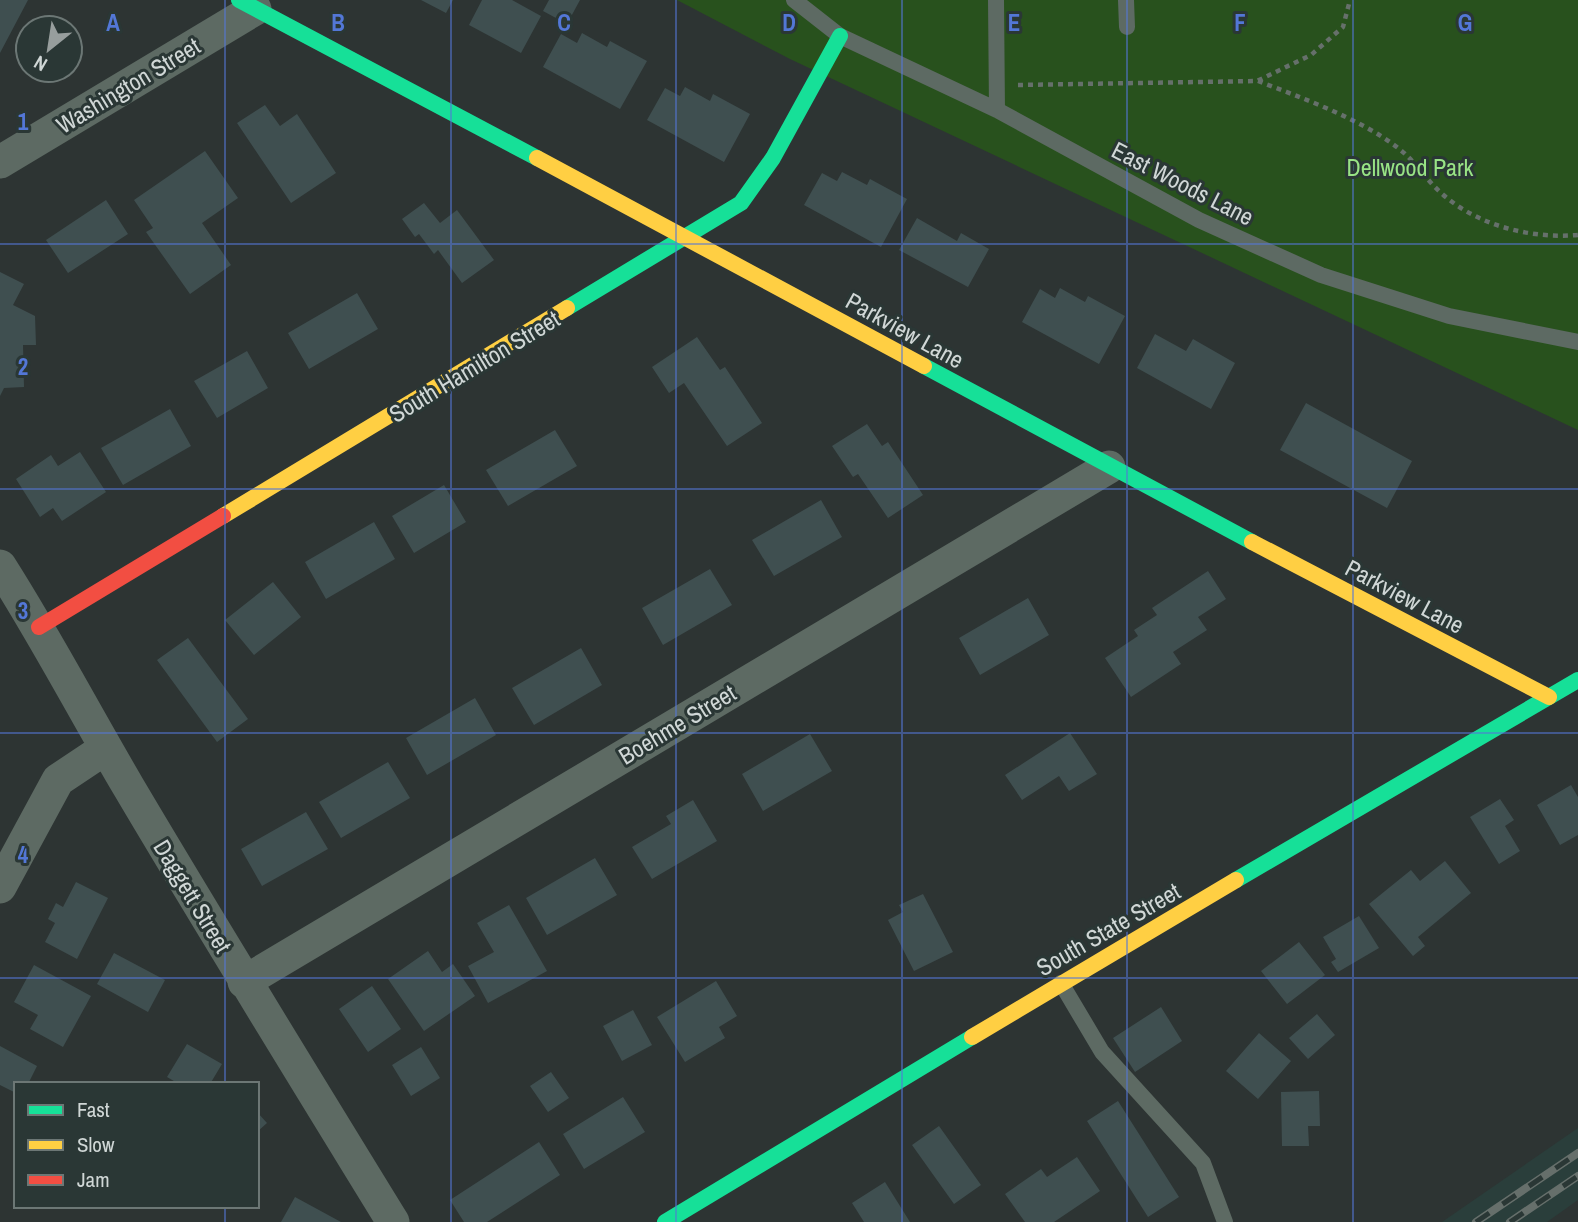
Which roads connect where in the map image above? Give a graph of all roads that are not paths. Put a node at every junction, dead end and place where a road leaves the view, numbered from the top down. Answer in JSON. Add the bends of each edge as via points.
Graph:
{"nodes":[{"id":1,"x":794,"y":0,"type":"edge"},
{"id":2,"x":996,"y":0,"type":"edge"},
{"id":3,"x":1126,"y":0,"type":"edge"},
{"id":4,"x":247,"y":4,"type":"edge"},
{"id":5,"x":1127,"y":27,"type":"dead end"},
{"id":6,"x":840,"y":36,"type":"junction"},
{"id":7,"x":996,"y":110,"type":"junction"},
{"id":8,"x":0,"y":162,"type":"edge"},
{"id":9,"x":687,"y":238,"type":"junction"},
{"id":10,"x":1578,"y":342,"type":"edge"},
{"id":11,"x":1110,"y":467,"type":"junction"},
{"id":12,"x":0,"y":566,"type":"edge"},
{"id":13,"x":39,"y":627,"type":"junction"},
{"id":14,"x":1578,"y":680,"type":"edge"},
{"id":15,"x":1549,"y":697,"type":"junction"},
{"id":16,"x":106,"y":748,"type":"junction"},
{"id":17,"x":3,"y":877,"type":"edge"},
{"id":18,"x":244,"y":982,"type":"junction"},
{"id":19,"x":1061,"y":983,"type":"junction"},
{"id":20,"x":393,"y":1222,"type":"edge"},
{"id":21,"x":665,"y":1222,"type":"edge"},
{"id":22,"x":1225,"y":1222,"type":"edge"}],
"edges":[{"from":1,"to":6,"type":"lane","name":"East Woods Lane"},
{"from":2,"to":7,"type":"lane"},
{"from":3,"to":5,"type":"lane"},
{"from":4,"to":8,"type":"street","name":"Washington Street"},
{"from":4,"to":9,"type":"street","name":"Parkview Lane"},
{"from":6,"to":7,"type":"lane","name":"East Woods Lane"},
{"from":6,"to":9,"type":"street","name":"South Hamilton Street","via":[[774,158],[741,202]]},
{"from":7,"to":10,"type":"lane","name":"East Woods Lane","via":[[1199,220],[1321,275],[1449,316]]},
{"from":9,"to":11,"type":"street","name":"Parkview Lane"},
{"from":9,"to":13,"type":"street","name":"South Hamilton Street"},
{"from":11,"to":15,"type":"street","name":"Parkview Lane"},
{"from":11,"to":18,"type":"street","name":"Boehme Street"},
{"from":12,"to":13,"type":"street","name":"Daggett Street"},
{"from":13,"to":16,"type":"street","name":"Daggett Street"},
{"from":14,"to":15,"type":"street","name":"South State Street"},
{"from":15,"to":19,"type":"street","name":"South State Street"},
{"from":16,"to":17,"type":"street","via":[[58,780]]},
{"from":16,"to":18,"type":"street","name":"Daggett Street"},
{"from":18,"to":20,"type":"street","name":"Daggett Street"},
{"from":19,"to":21,"type":"street","name":"South State Street"},
{"from":19,"to":22,"type":"lane","via":[[1102,1052],[1203,1163]]}]}
